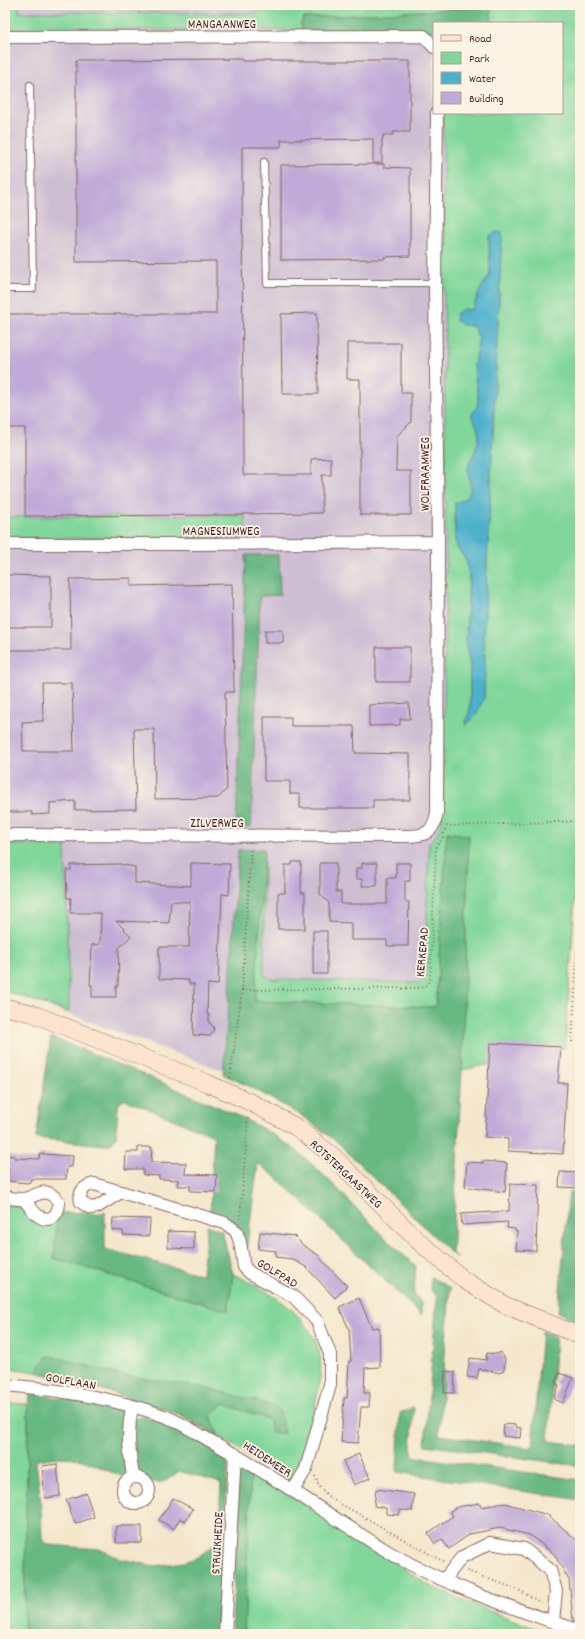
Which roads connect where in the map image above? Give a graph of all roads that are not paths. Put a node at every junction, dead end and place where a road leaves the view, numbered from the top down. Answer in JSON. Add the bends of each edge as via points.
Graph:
{"nodes":[{"id":1,"x":5,"y":37,"type":"edge"},
{"id":2,"x":433,"y":46,"type":"edge"},
{"id":3,"x":30,"y":85,"type":"dead end"},
{"id":4,"x":437,"y":114,"type":"edge"},
{"id":5,"x":264,"y":162,"type":"dead end"},
{"id":6,"x":435,"y":283,"type":"junction"},
{"id":7,"x":5,"y":289,"type":"edge"},
{"id":8,"x":438,"y":542,"type":"junction"},
{"id":9,"x":5,"y":544,"type":"edge"},
{"id":10,"x":428,"y":832,"type":"joint"},
{"id":11,"x":5,"y":836,"type":"edge"},
{"id":12,"x":5,"y":1007,"type":"edge"},
{"id":13,"x":121,"y":1192,"type":"dead end"},
{"id":14,"x":5,"y":1197,"type":"edge"},
{"id":15,"x":24,"y":1199,"type":"dead end"},
{"id":16,"x":580,"y":1336,"type":"edge"},
{"id":17,"x":5,"y":1385,"type":"edge"},
{"id":18,"x":132,"y":1407,"type":"junction"},
{"id":19,"x":235,"y":1454,"type":"junction"},
{"id":20,"x":133,"y":1476,"type":"dead end"},
{"id":21,"x":293,"y":1491,"type":"junction"},
{"id":22,"x":444,"y":1580,"type":"junction"},
{"id":23,"x":553,"y":1617,"type":"junction"},
{"id":24,"x":580,"y":1631,"type":"edge"},
{"id":25,"x":225,"y":1634,"type":"edge"}],
"edges":[{"from":1,"to":2,"type":"street","name":"MANGAANWEG","via":[[424,36]]},
{"from":3,"to":7,"type":"lane","via":[[33,289]]},
{"from":4,"to":6,"type":"street","name":"WOLFRAAMWEG"},
{"from":5,"to":6,"type":"lane","via":[[267,282]]},
{"from":6,"to":8,"type":"street","name":"WOLFRAAMWEG"},
{"from":8,"to":9,"type":"street","name":"MAGNESIUMWEG"},
{"from":8,"to":10,"type":"street","name":"WOLFRAAMWEG","via":[[437,812],[434,825]]},
{"from":10,"to":11,"type":"street","name":"ZILVERWEG","via":[[420,836]]},
{"from":12,"to":16,"type":"street","name":"ROTSTERGAASTWEG","via":[[31,1013],[207,1083],[252,1103],[296,1127],[333,1156],[417,1240],[464,1280],[505,1305]]},
{"from":13,"to":21,"type":"street","name":"GOLFPAD","via":[[225,1223],[236,1231],[244,1267],[250,1273],[293,1296],[316,1321],[330,1354],[330,1385],[306,1469]]},
{"from":14,"to":15,"type":"street"},
{"from":17,"to":18,"type":"street","name":"GOLFLAAN","via":[[43,1389]]},
{"from":18,"to":19,"type":"street","name":"HEIDEMEER","via":[[168,1417]]},
{"from":18,"to":20,"type":"street","via":[[128,1440]]},
{"from":19,"to":21,"type":"street","name":"HEIDEMEER"},
{"from":19,"to":25,"type":"street","name":"STRUIKHEIDE"},
{"from":21,"to":22,"type":"street","name":"HEIDEMEER","via":[[393,1554]]},
{"from":22,"to":23,"type":"street","name":"HEIDEMEER"},
{"from":22,"to":23,"type":"street","via":[[462,1557],[490,1543],[524,1549],[550,1570],[556,1591]]},
{"from":23,"to":24,"type":"street","name":"HEIDEMEER"}]}
